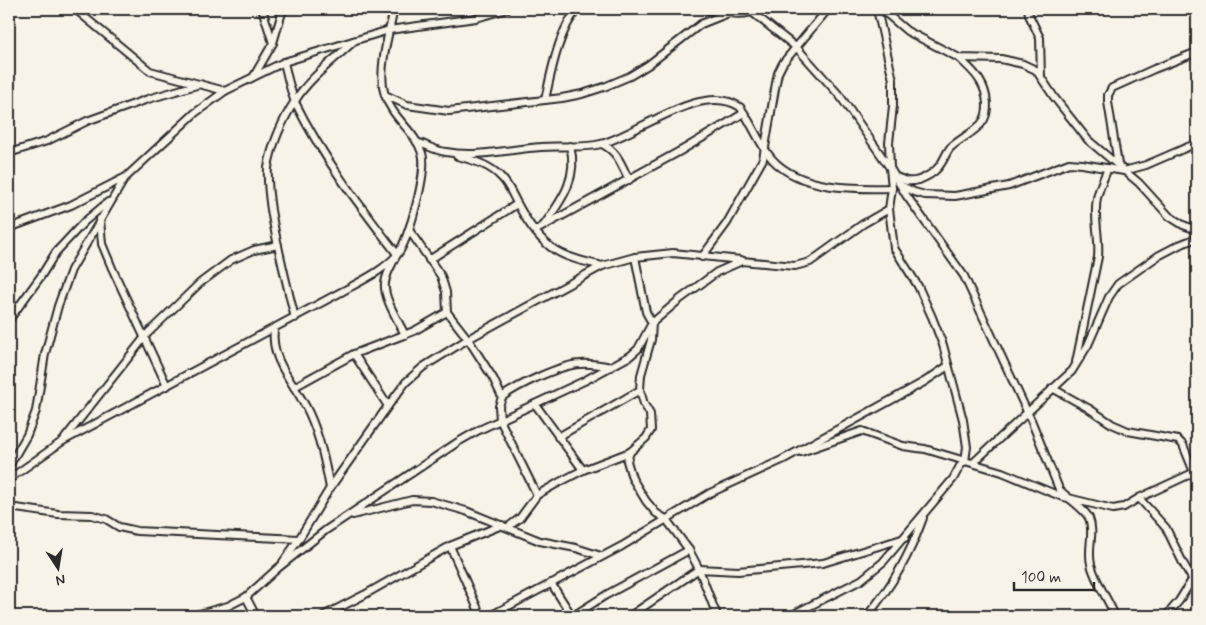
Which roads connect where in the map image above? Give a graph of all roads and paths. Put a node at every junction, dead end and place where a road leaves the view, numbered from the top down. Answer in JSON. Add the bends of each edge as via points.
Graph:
{"nodes":[{"id":1,"x":74,"y":9,"type":"edge"},
{"id":2,"x":262,"y":9,"type":"edge"},
{"id":3,"x":283,"y":9,"type":"edge"},
{"id":4,"x":394,"y":9,"type":"edge"},
{"id":5,"x":506,"y":9,"type":"edge"},
{"id":6,"x":578,"y":9,"type":"edge"},
{"id":7,"x":704,"y":9,"type":"edge"},
{"id":8,"x":828,"y":9,"type":"edge"},
{"id":9,"x":879,"y":9,"type":"edge"},
{"id":10,"x":1028,"y":9,"type":"edge"},
{"id":11,"x":753,"y":10,"type":"edge"},
{"id":12,"x":731,"y":12,"type":"junction"},
{"id":13,"x":389,"y":30,"type":"junction"},
{"id":14,"x":355,"y":40,"type":"junction"},
{"id":15,"x":272,"y":43,"type":"junction"},
{"id":16,"x":797,"y":48,"type":"junction"},
{"id":17,"x":1197,"y":52,"type":"edge"},
{"id":18,"x":959,"y":58,"type":"junction"},
{"id":19,"x":284,"y":62,"type":"junction"},
{"id":20,"x":254,"y":77,"type":"junction"},
{"id":21,"x":1042,"y":77,"type":"junction"},
{"id":22,"x":200,"y":84,"type":"junction"},
{"id":23,"x":225,"y":91,"type":"junction"},
{"id":24,"x":385,"y":95,"type":"junction"},
{"id":25,"x":545,"y":100,"type":"junction"},
{"id":26,"x":294,"y":101,"type":"junction"},
{"id":27,"x":744,"y":113,"type":"junction"},
{"id":28,"x":417,"y":142,"type":"junction"},
{"id":29,"x":1197,"y":143,"type":"edge"},
{"id":30,"x":602,"y":144,"type":"junction"},
{"id":31,"x":570,"y":146,"type":"junction"},
{"id":32,"x":766,"y":149,"type":"junction"},
{"id":33,"x":445,"y":152,"type":"junction"},
{"id":34,"x":9,"y":153,"type":"edge"},
{"id":35,"x":1118,"y":164,"type":"junction"},
{"id":36,"x":890,"y":168,"type":"junction"},
{"id":37,"x":1108,"y":168,"type":"junction"},
{"id":38,"x":1124,"y":171,"type":"junction"},
{"id":39,"x":896,"y":177,"type":"junction"},
{"id":40,"x":125,"y":178,"type":"junction"},
{"id":41,"x":629,"y":180,"type":"junction"},
{"id":42,"x":900,"y":185,"type":"junction"},
{"id":43,"x":892,"y":188,"type":"junction"},
{"id":44,"x":112,"y":198,"type":"junction"},
{"id":45,"x":517,"y":204,"type":"junction"},
{"id":46,"x":889,"y":209,"type":"junction"},
{"id":47,"x":100,"y":219,"type":"junction"},
{"id":48,"x":9,"y":228,"type":"edge"},
{"id":49,"x":409,"y":230,"type":"junction"},
{"id":50,"x":1197,"y":230,"type":"edge"},
{"id":51,"x":538,"y":232,"type":"junction"},
{"id":52,"x":1197,"y":238,"type":"edge"},
{"id":53,"x":278,"y":246,"type":"junction"},
{"id":54,"x":397,"y":254,"type":"junction"},
{"id":55,"x":635,"y":257,"type":"junction"},
{"id":56,"x":702,"y":257,"type":"junction"},
{"id":57,"x":429,"y":260,"type":"junction"},
{"id":58,"x":742,"y":260,"type":"junction"},
{"id":59,"x":602,"y":266,"type":"junction"},
{"id":60,"x":447,"y":312,"type":"junction"},
{"id":61,"x":295,"y":318,"type":"junction"},
{"id":62,"x":9,"y":320,"type":"edge"},
{"id":63,"x":652,"y":323,"type":"junction"},
{"id":64,"x":274,"y":330,"type":"junction"},
{"id":65,"x":405,"y":335,"type":"junction"},
{"id":66,"x":143,"y":338,"type":"junction"},
{"id":67,"x":468,"y":339,"type":"junction"},
{"id":68,"x":354,"y":354,"type":"junction"},
{"id":69,"x":948,"y":366,"type":"junction"},
{"id":70,"x":1075,"y":366,"type":"junction"},
{"id":71,"x":611,"y":367,"type":"junction"},
{"id":72,"x":167,"y":386,"type":"junction"},
{"id":73,"x":294,"y":387,"type":"junction"},
{"id":74,"x":1052,"y":388,"type":"junction"},
{"id":75,"x":640,"y":390,"type":"junction"},
{"id":76,"x":502,"y":397,"type":"junction"},
{"id":77,"x":535,"y":404,"type":"junction"},
{"id":78,"x":388,"y":406,"type":"junction"},
{"id":79,"x":1028,"y":414,"type":"junction"},
{"id":80,"x":500,"y":420,"type":"junction"},
{"id":81,"x":558,"y":437,"type":"junction"},
{"id":82,"x":63,"y":441,"type":"junction"},
{"id":83,"x":630,"y":452,"type":"junction"},
{"id":84,"x":782,"y":460,"type":"junction"},
{"id":85,"x":965,"y":461,"type":"junction"},
{"id":86,"x":973,"y":463,"type":"junction"},
{"id":87,"x":9,"y":466,"type":"edge"},
{"id":88,"x":583,"y":470,"type":"junction"},
{"id":89,"x":1196,"y":471,"type":"edge"},
{"id":90,"x":9,"y":479,"type":"edge"},
{"id":91,"x":330,"y":488,"type":"junction"},
{"id":92,"x":537,"y":495,"type":"junction"},
{"id":93,"x":1066,"y":498,"type":"junction"},
{"id":94,"x":1138,"y":498,"type":"junction"},
{"id":95,"x":9,"y":507,"type":"edge"},
{"id":96,"x":925,"y":512,"type":"junction"},
{"id":97,"x":346,"y":517,"type":"junction"},
{"id":98,"x":666,"y":519,"type":"junction"},
{"id":99,"x":505,"y":526,"type":"junction"},
{"id":100,"x":905,"y":538,"type":"junction"},
{"id":101,"x":299,"y":539,"type":"junction"},
{"id":102,"x":450,"y":546,"type":"junction"},
{"id":103,"x":689,"y":550,"type":"junction"},
{"id":104,"x":601,"y":556,"type":"junction"},
{"id":105,"x":278,"y":568,"type":"junction"},
{"id":106,"x":699,"y":569,"type":"junction"},
{"id":107,"x":1192,"y":580,"type":"junction"},
{"id":108,"x":551,"y":584,"type":"junction"},
{"id":109,"x":1197,"y":587,"type":"edge"},
{"id":110,"x":246,"y":597,"type":"junction"},
{"id":111,"x":716,"y":614,"type":"edge"},
{"id":112,"x":192,"y":616,"type":"edge"},
{"id":113,"x":256,"y":616,"type":"edge"},
{"id":114,"x":323,"y":616,"type":"edge"},
{"id":115,"x":481,"y":616,"type":"edge"},
{"id":116,"x":490,"y":616,"type":"edge"},
{"id":117,"x":573,"y":616,"type":"edge"},
{"id":118,"x":630,"y":616,"type":"edge"},
{"id":119,"x":708,"y":616,"type":"edge"},
{"id":120,"x":790,"y":616,"type":"edge"},
{"id":121,"x":867,"y":616,"type":"edge"},
{"id":122,"x":1115,"y":616,"type":"edge"},
{"id":123,"x":1166,"y":616,"type":"edge"}],
"edges":[{"from":1,"to":22,"type":"street","via":[[150,71]]},
{"from":2,"to":15,"type":"street"},
{"from":3,"to":15,"type":"street"},
{"from":4,"to":13,"type":"street"},
{"from":5,"to":13,"type":"street","via":[[476,18]]},
{"from":6,"to":25,"type":"street","via":[[557,50]]},
{"from":7,"to":12,"type":"street"},
{"from":8,"to":16,"type":"street"},
{"from":9,"to":18,"type":"street","via":[[907,31]]},
{"from":9,"to":36,"type":"street","via":[[893,80]]},
{"from":10,"to":21,"type":"street","via":[[1040,38]]},
{"from":11,"to":12,"type":"street"},
{"from":11,"to":16,"type":"street"},
{"from":12,"to":25,"type":"street","via":[[701,24],[630,76],[582,94]]},
{"from":13,"to":14,"type":"street"},
{"from":13,"to":24,"type":"street","via":[[383,70]]},
{"from":14,"to":19,"type":"street"},
{"from":14,"to":26,"type":"street"},
{"from":15,"to":20,"type":"street"},
{"from":16,"to":32,"type":"street","via":[[778,73]]},
{"from":16,"to":36,"type":"street","via":[[840,96]]},
{"from":17,"to":35,"type":"street","via":[[1112,88],[1108,102]]},
{"from":18,"to":21,"type":"street","via":[[1001,59],[1023,64]]},
{"from":18,"to":39,"type":"street","via":[[979,79],[987,104],[986,115],[981,124],[951,147],[938,169],[914,181]]},
{"from":19,"to":20,"type":"street"},
{"from":19,"to":26,"type":"street"},
{"from":20,"to":23,"type":"street"},
{"from":21,"to":35,"type":"street","via":[[1088,140]]},
{"from":22,"to":23,"type":"street"},
{"from":22,"to":34,"type":"street","via":[[87,121],[47,141]]},
{"from":23,"to":40,"type":"street","via":[[195,113]]},
{"from":24,"to":25,"type":"street","via":[[407,106],[449,112]]},
{"from":24,"to":28,"type":"street","via":[[394,114]]},
{"from":26,"to":53,"type":"street","via":[[281,127],[268,167]]},
{"from":26,"to":54,"type":"street","via":[[354,199]]},
{"from":27,"to":30,"type":"street","via":[[732,102],[723,100],[697,103],[681,107]]},
{"from":27,"to":32,"type":"street"},
{"from":27,"to":41,"type":"street"},
{"from":28,"to":33,"type":"street"},
{"from":28,"to":49,"type":"street","via":[[424,169]]},
{"from":29,"to":38,"type":"street"},
{"from":30,"to":31,"type":"street"},
{"from":30,"to":41,"type":"street","via":[[617,155]]},
{"from":31,"to":33,"type":"street","via":[[481,153]]},
{"from":31,"to":51,"type":"street","via":[[572,167],[566,193]]},
{"from":32,"to":43,"type":"street","via":[[779,166],[790,173],[826,186]]},
{"from":32,"to":56,"type":"street","via":[[760,167],[727,223]]},
{"from":33,"to":45,"type":"street","via":[[486,165],[510,188]]},
{"from":35,"to":38,"type":"street"},
{"from":36,"to":39,"type":"street"},
{"from":36,"to":43,"type":"street"},
{"from":37,"to":38,"type":"street"},
{"from":37,"to":42,"type":"street","via":[[1069,163],[1009,186],[955,196],[924,195]]},
{"from":37,"to":70,"type":"street","via":[[1097,197],[1098,257]]},
{"from":38,"to":50,"type":"street","via":[[1139,182],[1169,216]]},
{"from":39,"to":42,"type":"street"},
{"from":40,"to":44,"type":"street"},
{"from":40,"to":48,"type":"street","via":[[71,205]]},
{"from":41,"to":51,"type":"street"},
{"from":42,"to":79,"type":"street","via":[[964,276]]},
{"from":43,"to":46,"type":"street"},
{"from":44,"to":47,"type":"street"},
{"from":44,"to":62,"type":"street","via":[[56,252]]},
{"from":45,"to":51,"type":"street"},
{"from":45,"to":57,"type":"street"},
{"from":46,"to":58,"type":"street","via":[[810,262],[795,266]]},
{"from":46,"to":69,"type":"street","via":[[894,248],[918,286],[943,345]]},
{"from":47,"to":66,"type":"street","via":[[102,244]]},
{"from":47,"to":87,"type":"street","via":[[71,270],[45,354],[36,411]]},
{"from":49,"to":54,"type":"street"},
{"from":49,"to":57,"type":"street"},
{"from":51,"to":59,"type":"street","via":[[554,250],[565,256]]},
{"from":52,"to":70,"type":"street","via":[[1158,256],[1118,284]]},
{"from":53,"to":61,"type":"street"},
{"from":53,"to":66,"type":"street","via":[[254,250],[231,260],[200,283]]},
{"from":54,"to":61,"type":"street","via":[[373,274]]},
{"from":54,"to":65,"type":"street","via":[[385,282],[385,290]]},
{"from":55,"to":56,"type":"street","via":[[673,252]]},
{"from":55,"to":59,"type":"street"},
{"from":55,"to":63,"type":"street","via":[[646,312]]},
{"from":56,"to":58,"type":"street"},
{"from":57,"to":60,"type":"street","via":[[444,284]]},
{"from":58,"to":63,"type":"street","via":[[699,284]]},
{"from":59,"to":67,"type":"street"},
{"from":60,"to":65,"type":"street"},
{"from":60,"to":67,"type":"street"},
{"from":61,"to":64,"type":"street"},
{"from":63,"to":71,"type":"street","via":[[638,350]]},
{"from":63,"to":75,"type":"street"},
{"from":64,"to":72,"type":"street"},
{"from":64,"to":73,"type":"street","via":[[275,355]]},
{"from":65,"to":68,"type":"street"},
{"from":66,"to":72,"type":"street"},
{"from":66,"to":82,"type":"street"},
{"from":67,"to":76,"type":"street"},
{"from":67,"to":78,"type":"street","via":[[423,367],[406,382]]},
{"from":68,"to":73,"type":"street"},
{"from":68,"to":78,"type":"street"},
{"from":69,"to":84,"type":"street"},
{"from":69,"to":85,"type":"street","via":[[963,420],[967,447]]},
{"from":70,"to":74,"type":"street"},
{"from":71,"to":76,"type":"street","via":[[573,365],[539,376]]},
{"from":71,"to":77,"type":"street"},
{"from":72,"to":82,"type":"street"},
{"from":73,"to":91,"type":"street","via":[[320,440]]},
{"from":74,"to":79,"type":"street"},
{"from":74,"to":89,"type":"street","via":[[1128,431],[1178,440]]},
{"from":75,"to":81,"type":"street"},
{"from":75,"to":83,"type":"street","via":[[650,414],[651,430]]},
{"from":76,"to":80,"type":"street"},
{"from":77,"to":80,"type":"street"},
{"from":77,"to":81,"type":"street"},
{"from":78,"to":91,"type":"street"},
{"from":79,"to":86,"type":"street"},
{"from":79,"to":93,"type":"street","via":[[1056,483]]},
{"from":80,"to":92,"type":"street"},
{"from":80,"to":97,"type":"street","via":[[458,442]]},
{"from":81,"to":88,"type":"street"},
{"from":82,"to":90,"type":"street"},
{"from":83,"to":88,"type":"street"},
{"from":83,"to":98,"type":"street","via":[[626,461],[632,478],[646,501]]},
{"from":84,"to":85,"type":"street","via":[[862,431],[903,446]]},
{"from":84,"to":98,"type":"street","via":[[710,493]]},
{"from":85,"to":86,"type":"street"},
{"from":85,"to":96,"type":"street"},
{"from":86,"to":93,"type":"street"},
{"from":88,"to":92,"type":"street"},
{"from":89,"to":94,"type":"street"},
{"from":91,"to":101,"type":"street"},
{"from":92,"to":99,"type":"street","via":[[520,518]]},
{"from":93,"to":94,"type":"street","via":[[1113,509],[1124,507]]},
{"from":93,"to":122,"type":"street","via":[[1082,510],[1091,525],[1091,564]]},
{"from":94,"to":107,"type":"street","via":[[1166,528]]},
{"from":95,"to":101,"type":"street","via":[[92,515],[137,531]]},
{"from":96,"to":100,"type":"street"},
{"from":96,"to":121,"type":"street","via":[[905,562]]},
{"from":97,"to":99,"type":"street","via":[[412,500],[431,501]]},
{"from":97,"to":105,"type":"street"},
{"from":98,"to":103,"type":"street"},
{"from":98,"to":104,"type":"street"},
{"from":99,"to":102,"type":"street"},
{"from":99,"to":104,"type":"street","via":[[540,541]]},
{"from":100,"to":106,"type":"street","via":[[824,564],[738,571]]},
{"from":100,"to":120,"type":"street","via":[[861,580]]},
{"from":101,"to":105,"type":"street"},
{"from":102,"to":114,"type":"street"},
{"from":102,"to":115,"type":"street"},
{"from":103,"to":106,"type":"street"},
{"from":103,"to":117,"type":"street"},
{"from":104,"to":108,"type":"street"},
{"from":105,"to":110,"type":"street"},
{"from":106,"to":111,"type":"street"},
{"from":106,"to":118,"type":"street"},
{"from":107,"to":109,"type":"street"},
{"from":107,"to":123,"type":"street"},
{"from":108,"to":116,"type":"street"},
{"from":108,"to":117,"type":"street"},
{"from":110,"to":112,"type":"street","via":[[228,606]]},
{"from":110,"to":113,"type":"street"},
{"from":111,"to":119,"type":"street"}]}
